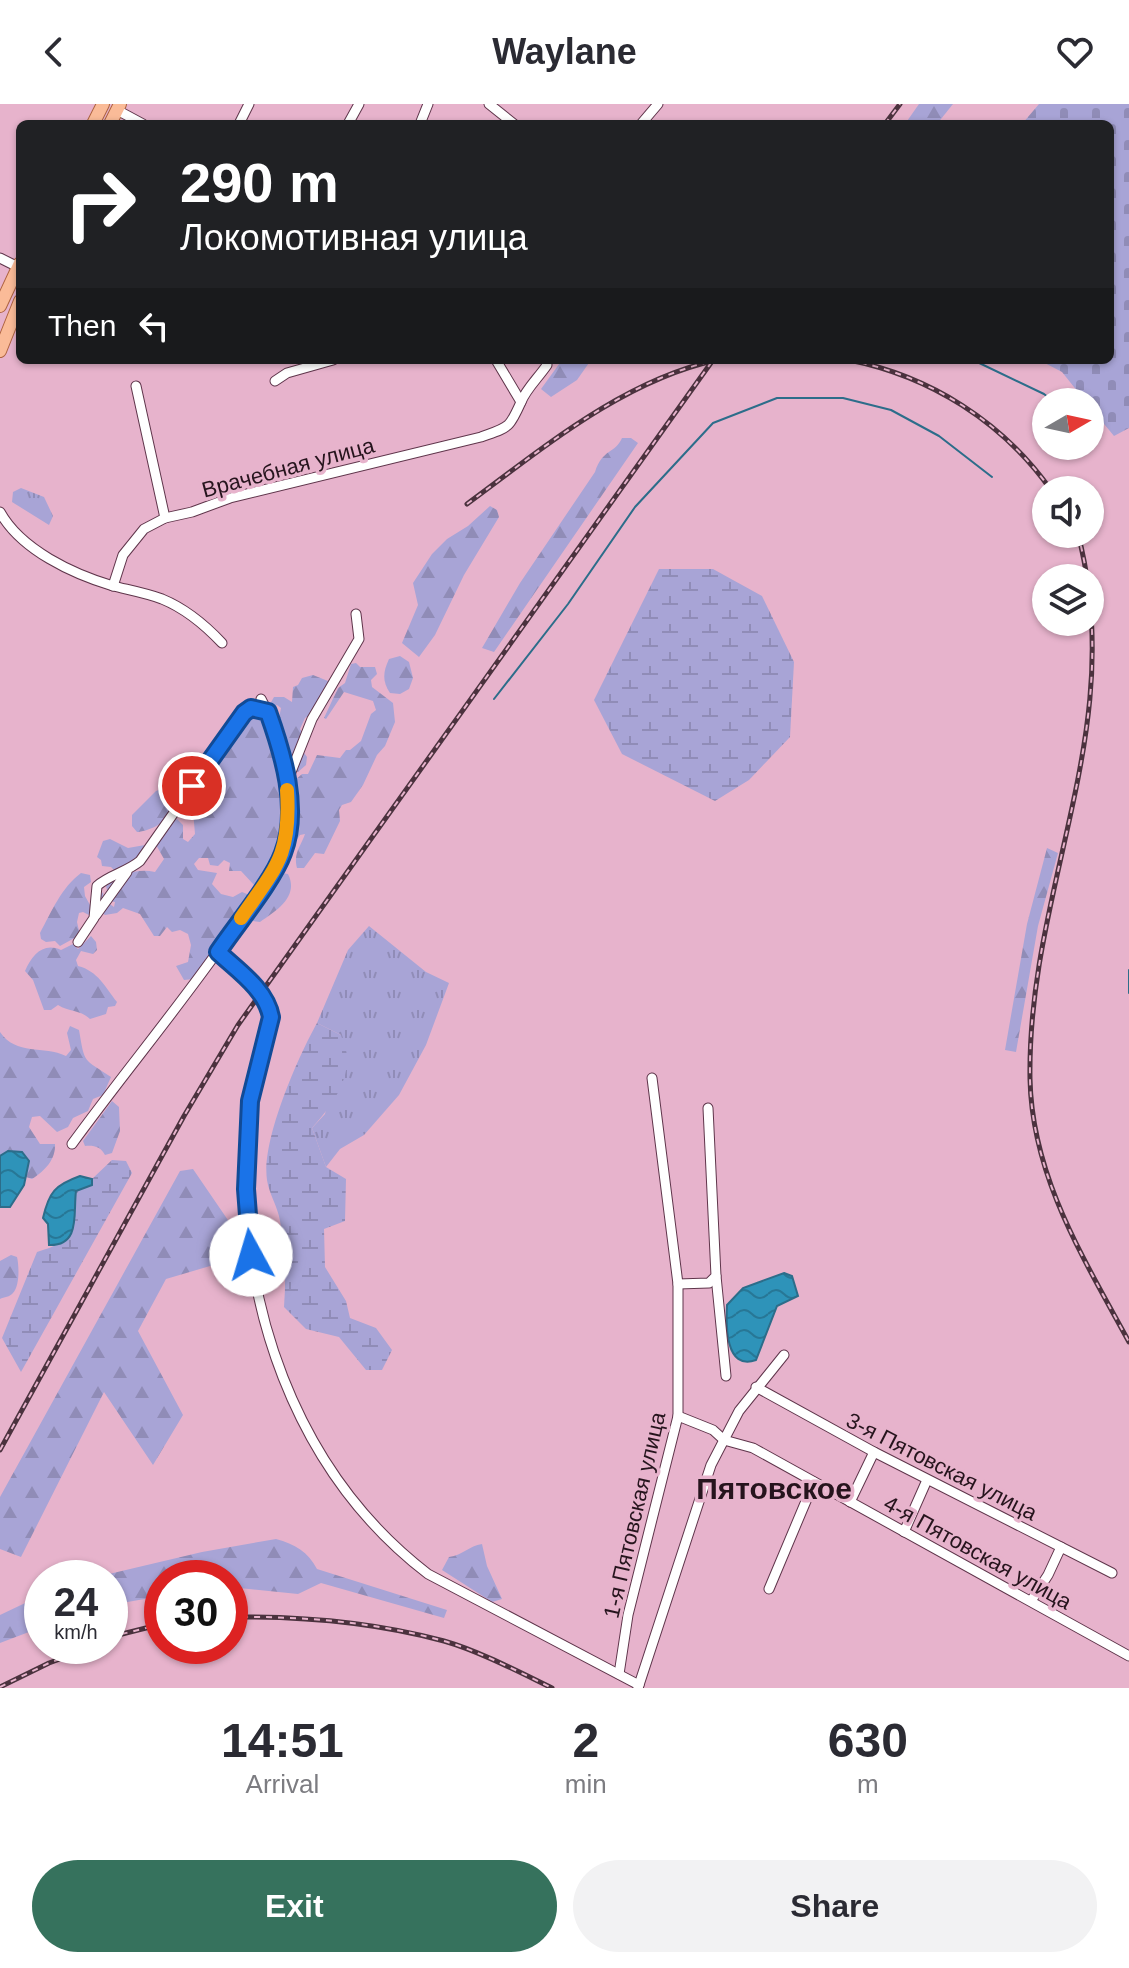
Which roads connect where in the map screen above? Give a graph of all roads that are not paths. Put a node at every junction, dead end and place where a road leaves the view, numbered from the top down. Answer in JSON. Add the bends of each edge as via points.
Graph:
{"nodes":[{"id":1,"x":489,"y":104,"type":"edge"},
{"id":2,"x":658,"y":104,"type":"edge"},
{"id":3,"x":112,"y":106,"type":"edge"},
{"id":4,"x":97,"y":120,"type":"edge"},
{"id":5,"x":136,"y":120,"type":"edge"},
{"id":6,"x":509,"y":120,"type":"edge"},
{"id":7,"x":644,"y":120,"type":"edge"},
{"id":8,"x":16,"y":272,"type":"edge"},
{"id":9,"x":0,"y":306,"type":"edge"},
{"id":10,"x":16,"y":311,"type":"edge"},
{"id":11,"x":0,"y":351,"type":"edge"},
{"id":12,"x":319,"y":364,"type":"edge"},
{"id":13,"x":498,"y":364,"type":"edge"},
{"id":14,"x":547,"y":364,"type":"edge"},
{"id":15,"x":275,"y":381,"type":"dead end"},
{"id":16,"x":136,"y":386,"type":"dead end"},
{"id":17,"x":521,"y":402,"type":"junction"},
{"id":18,"x":0,"y":512,"type":"edge"},
{"id":19,"x":165,"y":518,"type":"junction"},
{"id":20,"x":113,"y":586,"type":"junction"},
{"id":21,"x":356,"y":614,"type":"dead end"},
{"id":22,"x":222,"y":643,"type":"dead end"},
{"id":23,"x":261,"y":699,"type":"dead end"},
{"id":24,"x":268,"y":712,"type":"junction"},
{"id":25,"x":287,"y":782,"type":"junction"},
{"id":26,"x":128,"y":871,"type":"junction"},
{"id":27,"x":94,"y":918,"type":"junction"},
{"id":28,"x":78,"y":942,"type":"dead end"},
{"id":29,"x":218,"y":952,"type":"junction"},
{"id":30,"x":652,"y":1078,"type":"dead end"},
{"id":31,"x":708,"y":1108,"type":"dead end"},
{"id":32,"x":72,"y":1144,"type":"dead end"},
{"id":33,"x":716,"y":1276,"type":"junction"},
{"id":34,"x":678,"y":1284,"type":"junction"},
{"id":35,"x":784,"y":1355,"type":"dead end"},
{"id":36,"x":726,"y":1376,"type":"dead end"},
{"id":37,"x":756,"y":1387,"type":"junction"},
{"id":38,"x":678,"y":1416,"type":"junction"},
{"id":39,"x":724,"y":1440,"type":"junction"},
{"id":40,"x":874,"y":1452,"type":"junction"},
{"id":41,"x":927,"y":1480,"type":"junction"},
{"id":42,"x":814,"y":1482,"type":"junction"},
{"id":43,"x":850,"y":1502,"type":"junction"},
{"id":44,"x":904,"y":1532,"type":"junction"},
{"id":45,"x":1061,"y":1547,"type":"junction"},
{"id":46,"x":1112,"y":1573,"type":"dead end"},
{"id":47,"x":769,"y":1589,"type":"dead end"},
{"id":48,"x":1031,"y":1601,"type":"junction"},
{"id":49,"x":1129,"y":1656,"type":"edge"},
{"id":50,"x":619,"y":1674,"type":"junction"},
{"id":51,"x":639,"y":1686,"type":"edge"}],
"edges":[{"from":1,"to":6,"type":"street"},
{"from":2,"to":7,"type":"street"},
{"from":3,"to":4,"type":"main road"},
{"from":3,"to":5,"type":"street"},
{"from":8,"to":9,"type":"main road"},
{"from":10,"to":11,"type":"main road"},
{"from":12,"to":15,"type":"street"},
{"from":13,"to":17,"type":"street"},
{"from":14,"to":17,"type":"street"},
{"from":16,"to":19,"type":"street"},
{"from":17,"to":19,"type":"street","name":"Врачебная улица","via":[[514,421],[481,437]]},
{"from":18,"to":20,"type":"street","via":[[27,542],[54,560]]},
{"from":19,"to":20,"type":"street","name":"Врачебная улица","via":[[144,529],[123,555]]},
{"from":20,"to":22,"type":"street","via":[[166,601]]},
{"from":21,"to":25,"type":"street","via":[[359,639],[312,719]]},
{"from":23,"to":24,"type":"street"},
{"from":24,"to":25,"type":"street"},
{"from":24,"to":26,"type":"street","via":[[251,708],[244,713]]},
{"from":25,"to":29,"type":"street","via":[[283,854]]},
{"from":26,"to":27,"type":"street"},
{"from":26,"to":27,"type":"street","via":[[97,886]]},
{"from":27,"to":28,"type":"street"},
{"from":29,"to":32,"type":"street"},
{"from":29,"to":50,"type":"street","via":[[260,992],[269,1008],[250,1101],[248,1233],[264,1322],[312,1439],[354,1504],[419,1567]]},
{"from":30,"to":34,"type":"street","name":"1-я Пятовская улица"},
{"from":31,"to":33,"type":"street"},
{"from":33,"to":34,"type":"street","via":[[709,1283]]},
{"from":33,"to":36,"type":"street"},
{"from":34,"to":38,"type":"street","name":"1-я Пятовская улица"},
{"from":35,"to":37,"type":"street"},
{"from":37,"to":39,"type":"street"},
{"from":37,"to":40,"type":"street","name":"3-я Пятовская улица"},
{"from":38,"to":39,"type":"street","name":"4-я Пятовская улица"},
{"from":38,"to":50,"type":"street","name":"1-я Пятовская улица","via":[[628,1615]]},
{"from":39,"to":42,"type":"street","name":"4-я Пятовская улица","via":[[753,1448]]},
{"from":39,"to":51,"type":"street","via":[[692,1517]]},
{"from":40,"to":41,"type":"street","name":"3-я Пятовская улица"},
{"from":40,"to":43,"type":"street"},
{"from":41,"to":44,"type":"street"},
{"from":41,"to":45,"type":"street","name":"3-я Пятовская улица"},
{"from":42,"to":43,"type":"street","name":"4-я Пятовская улица"},
{"from":42,"to":47,"type":"street"},
{"from":43,"to":44,"type":"street","name":"4-я Пятовская улица"},
{"from":44,"to":48,"type":"street","name":"4-я Пятовская улица"},
{"from":45,"to":46,"type":"street","name":"3-я Пятовская улица"},
{"from":45,"to":48,"type":"street"},
{"from":48,"to":49,"type":"street","name":"4-я Пятовская улица"},
{"from":50,"to":51,"type":"street"}]}
